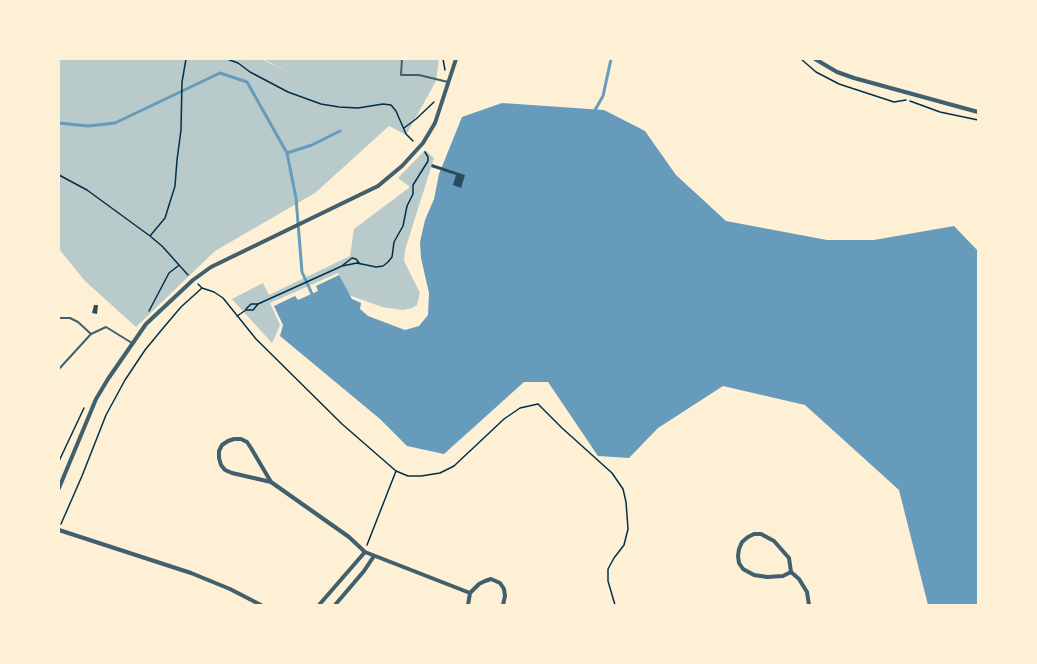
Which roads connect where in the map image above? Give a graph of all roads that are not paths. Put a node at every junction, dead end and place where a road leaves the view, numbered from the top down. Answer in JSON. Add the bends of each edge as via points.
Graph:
{"nodes":[{"id":1,"x":402,"y":59,"type":"edge"},
{"id":2,"x":456,"y":59,"type":"edge"},
{"id":3,"x":815,"y":59,"type":"edge"},
{"id":4,"x":449,"y":82,"type":"junction"},
{"id":5,"x":978,"y":112,"type":"edge"},
{"id":6,"x":59,"y":318,"type":"edge"},
{"id":7,"x":91,"y":334,"type":"junction"},
{"id":8,"x":132,"y":344,"type":"junction"},
{"id":9,"x":59,"y":369,"type":"edge"},
{"id":10,"x":271,"y":482,"type":"junction"},
{"id":11,"x":59,"y":488,"type":"edge"},
{"id":12,"x":59,"y":529,"type":"edge"},
{"id":13,"x":365,"y":552,"type":"junction"},
{"id":14,"x":374,"y":556,"type":"junction"},
{"id":15,"x":791,"y":572,"type":"junction"},
{"id":16,"x":470,"y":594,"type":"junction"},
{"id":17,"x":261,"y":605,"type":"edge"},
{"id":18,"x":319,"y":605,"type":"edge"},
{"id":19,"x":335,"y":605,"type":"edge"},
{"id":20,"x":468,"y":605,"type":"edge"},
{"id":21,"x":503,"y":605,"type":"edge"},
{"id":22,"x":809,"y":605,"type":"edge"}],
"edges":[{"from":1,"to":4,"type":"lane","via":[[401,75],[419,75]]},
{"from":2,"to":4,"type":"street"},
{"from":3,"to":5,"type":"street","via":[[837,72],[854,78]]},
{"from":4,"to":8,"type":"street","via":[[436,124],[430,134],[402,166],[378,186],[211,266],[146,324]]},
{"from":6,"to":7,"type":"lane","via":[[70,318]]},
{"from":7,"to":8,"type":"lane","via":[[106,327]]},
{"from":7,"to":9,"type":"lane"},
{"from":8,"to":11,"type":"street","via":[[96,399]]},
{"from":10,"to":10,"type":"street","via":[[247,442],[234,439],[222,445],[219,458],[225,470]]},
{"from":10,"to":13,"type":"street","via":[[349,537]]},
{"from":12,"to":17,"type":"street","via":[[191,572]]},
{"from":13,"to":14,"type":"street"},
{"from":13,"to":18,"type":"street"},
{"from":14,"to":16,"type":"street"},
{"from":14,"to":19,"type":"street"},
{"from":15,"to":15,"type":"street","via":[[790,558],[774,541],[762,534],[754,534],[742,542],[738,556],[743,569],[754,575],[768,577],[783,576]]},
{"from":15,"to":22,"type":"street","via":[[807,592]]},
{"from":16,"to":20,"type":"street"},
{"from":16,"to":21,"type":"street","via":[[485,580],[496,580],[504,589]]}]}
